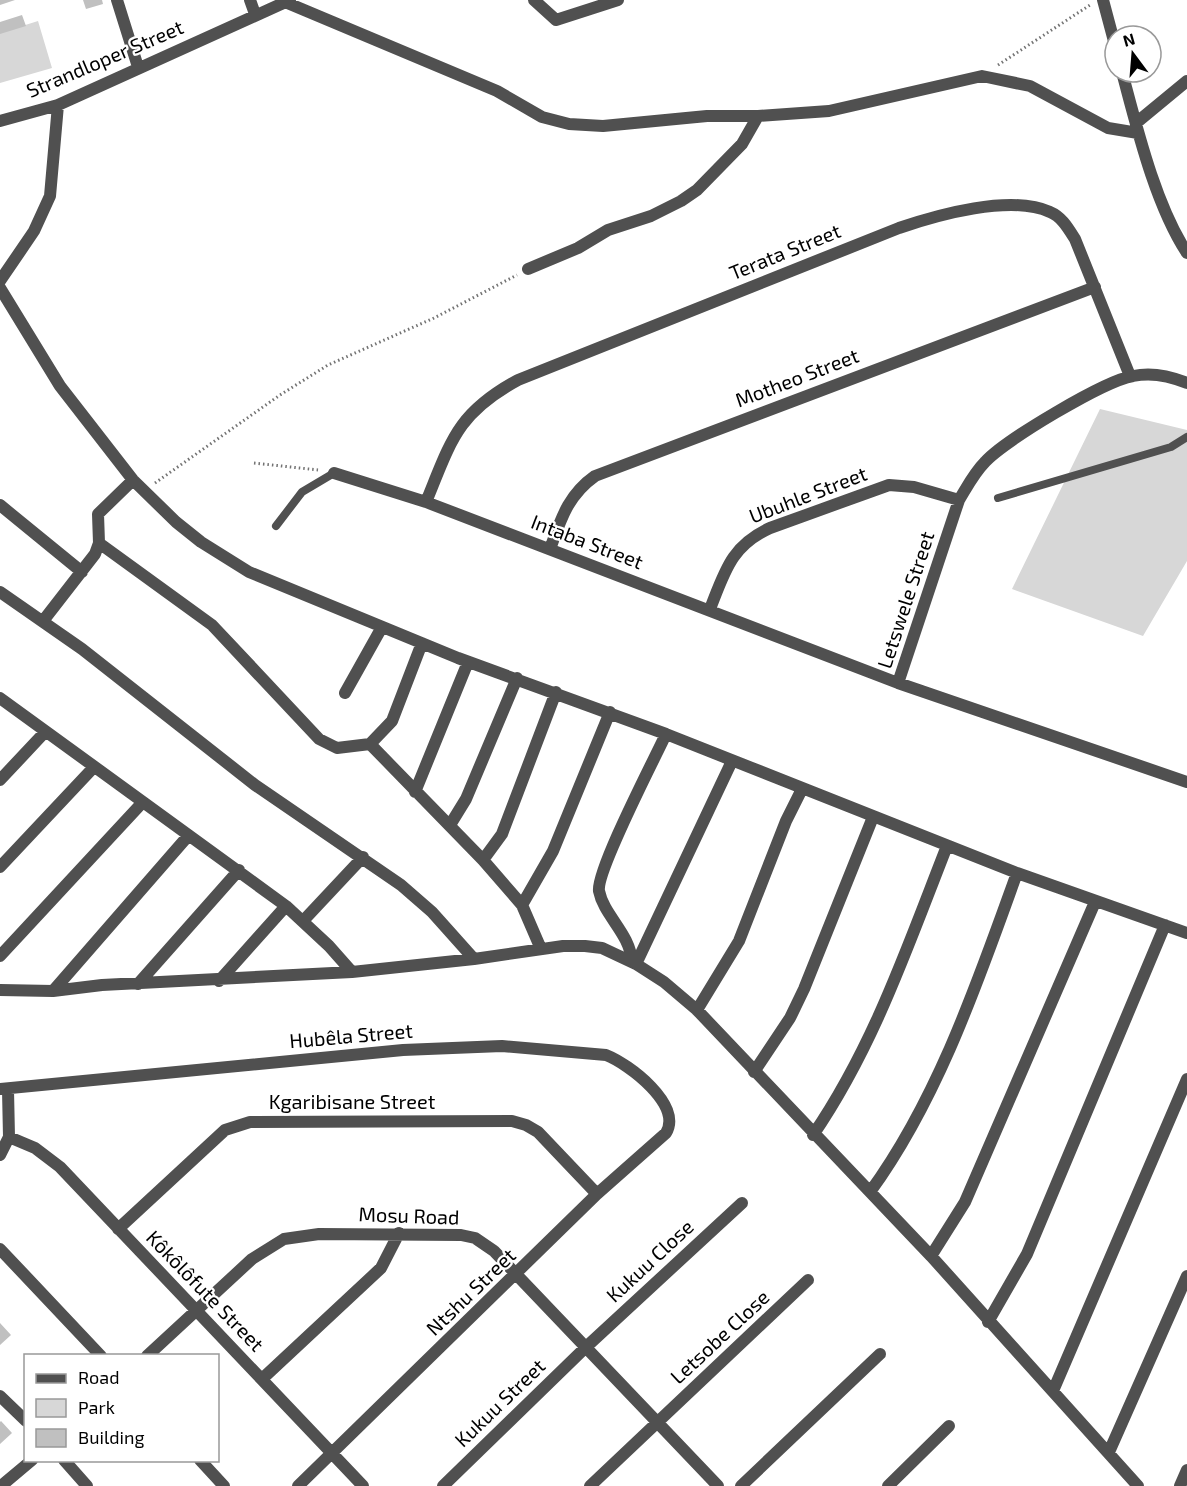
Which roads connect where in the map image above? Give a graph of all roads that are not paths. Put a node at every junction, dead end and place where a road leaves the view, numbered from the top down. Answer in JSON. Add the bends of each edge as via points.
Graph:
{"nodes":[{"id":1,"x":117,"y":0,"type":"edge"},
{"id":2,"x":250,"y":0,"type":"edge"},
{"id":3,"x":534,"y":0,"type":"edge"},
{"id":4,"x":618,"y":0,"type":"edge"},
{"id":5,"x":1103,"y":0,"type":"edge"},
{"id":6,"x":287,"y":1,"type":"edge"},
{"id":7,"x":255,"y":14,"type":"junction"},
{"id":8,"x":1109,"y":24,"type":"edge"},
{"id":9,"x":138,"y":67,"type":"junction"},
{"id":10,"x":1187,"y":81,"type":"edge"},
{"id":11,"x":1125,"y":84,"type":"edge"},
{"id":12,"x":58,"y":105,"type":"junction"},
{"id":13,"x":759,"y":116,"type":"junction"},
{"id":14,"x":0,"y":121,"type":"edge"},
{"id":15,"x":1137,"y":128,"type":"junction"},
{"id":16,"x":1187,"y":253,"type":"edge"},
{"id":17,"x":528,"y":269,"type":"road end"},
{"id":18,"x":0,"y":281,"type":"edge"},
{"id":19,"x":1095,"y":287,"type":"junction"},
{"id":20,"x":0,"y":288,"type":"edge"},
{"id":21,"x":1130,"y":376,"type":"junction"},
{"id":22,"x":1187,"y":383,"type":"edge"},
{"id":23,"x":1187,"y":437,"type":"edge"},
{"id":24,"x":334,"y":473,"type":"joint"},
{"id":25,"x":133,"y":480,"type":"junction"},
{"id":26,"x":998,"y":498,"type":"dead end"},
{"id":27,"x":959,"y":500,"type":"junction"},
{"id":28,"x":426,"y":502,"type":"junction"},
{"id":29,"x":0,"y":505,"type":"edge"},
{"id":30,"x":276,"y":526,"type":"dead end"},
{"id":31,"x":99,"y":543,"type":"junction"},
{"id":32,"x":550,"y":549,"type":"junction"},
{"id":33,"x":82,"y":572,"type":"junction"},
{"id":34,"x":0,"y":591,"type":"edge"},
{"id":35,"x":710,"y":609,"type":"junction"},
{"id":36,"x":43,"y":621,"type":"junction"},
{"id":37,"x":382,"y":627,"type":"junction"},
{"id":38,"x":422,"y":643,"type":"junction"},
{"id":39,"x":468,"y":662,"type":"junction"},
{"id":40,"x":517,"y":678,"type":"junction"},
{"id":41,"x":898,"y":683,"type":"junction"},
{"id":42,"x":556,"y":692,"type":"junction"},
{"id":43,"x":345,"y":693,"type":"dead end"},
{"id":44,"x":0,"y":698,"type":"edge"},
{"id":45,"x":610,"y":712,"type":"junction"},
{"id":46,"x":45,"y":732,"type":"junction"},
{"id":47,"x":666,"y":734,"type":"junction"},
{"id":48,"x":370,"y":744,"type":"junction"},
{"id":49,"x":732,"y":761,"type":"junction"},
{"id":50,"x":94,"y":767,"type":"junction"},
{"id":51,"x":0,"y":780,"type":"edge"},
{"id":52,"x":1187,"y":782,"type":"edge"},
{"id":53,"x":802,"y":789,"type":"junction"},
{"id":54,"x":415,"y":792,"type":"junction"},
{"id":55,"x":142,"y":802,"type":"junction"},
{"id":56,"x":873,"y":817,"type":"junction"},
{"id":57,"x":450,"y":825,"type":"junction"},
{"id":58,"x":188,"y":836,"type":"junction"},
{"id":59,"x":947,"y":846,"type":"junction"},
{"id":60,"x":363,"y":857,"type":"junction"},
{"id":61,"x":483,"y":860,"type":"junction"},
{"id":62,"x":0,"y":867,"type":"edge"},
{"id":63,"x":239,"y":870,"type":"junction"},
{"id":64,"x":1017,"y":873,"type":"junction"},
{"id":65,"x":1095,"y":902,"type":"junction"},
{"id":66,"x":522,"y":905,"type":"junction"},
{"id":67,"x":286,"y":906,"type":"junction"},
{"id":68,"x":303,"y":921,"type":"junction"},
{"id":69,"x":1165,"y":925,"type":"junction"},
{"id":70,"x":1187,"y":933,"type":"edge"},
{"id":71,"x":541,"y":949,"type":"junction"},
{"id":72,"x":0,"y":956,"type":"edge"},
{"id":73,"x":474,"y":959,"type":"junction"},
{"id":74,"x":634,"y":963,"type":"junction"},
{"id":75,"x":352,"y":972,"type":"junction"},
{"id":76,"x":219,"y":981,"type":"junction"},
{"id":77,"x":138,"y":984,"type":"junction"},
{"id":78,"x":0,"y":990,"type":"edge"},
{"id":79,"x":53,"y":991,"type":"junction"},
{"id":80,"x":697,"y":1010,"type":"junction"},
{"id":81,"x":754,"y":1072,"type":"junction"},
{"id":82,"x":1187,"y":1078,"type":"edge"},
{"id":83,"x":4,"y":1090,"type":"edge"},
{"id":84,"x":671,"y":1126,"type":"joint"},
{"id":85,"x":813,"y":1135,"type":"junction"},
{"id":86,"x":9,"y":1137,"type":"junction"},
{"id":87,"x":0,"y":1155,"type":"edge"},
{"id":88,"x":870,"y":1192,"type":"junction"},
{"id":89,"x":597,"y":1194,"type":"junction"},
{"id":90,"x":742,"y":1203,"type":"dead end"},
{"id":91,"x":118,"y":1229,"type":"junction"},
{"id":92,"x":399,"y":1233,"type":"junction"},
{"id":93,"x":0,"y":1249,"type":"edge"},
{"id":94,"x":931,"y":1256,"type":"junction"},
{"id":95,"x":517,"y":1274,"type":"junction"},
{"id":96,"x":1187,"y":1276,"type":"edge"},
{"id":97,"x":808,"y":1280,"type":"dead end"},
{"id":98,"x":196,"y":1310,"type":"junction"},
{"id":99,"x":988,"y":1322,"type":"junction"},
{"id":100,"x":585,"y":1348,"type":"junction"},
{"id":101,"x":99,"y":1354,"type":"edge"},
{"id":102,"x":149,"y":1354,"type":"edge"},
{"id":103,"x":880,"y":1354,"type":"dead end"},
{"id":104,"x":262,"y":1379,"type":"junction"},
{"id":105,"x":1053,"y":1390,"type":"junction"},
{"id":106,"x":0,"y":1395,"type":"edge"},
{"id":107,"x":24,"y":1419,"type":"edge"},
{"id":108,"x":658,"y":1422,"type":"junction"},
{"id":109,"x":949,"y":1426,"type":"dead end"},
{"id":110,"x":1109,"y":1452,"type":"junction"},
{"id":111,"x":331,"y":1453,"type":"junction"},
{"id":112,"x":31,"y":1462,"type":"edge"},
{"id":113,"x":65,"y":1462,"type":"edge"},
{"id":114,"x":201,"y":1462,"type":"edge"},
{"id":115,"x":1187,"y":1470,"type":"edge"},
{"id":116,"x":1,"y":1486,"type":"edge"},
{"id":117,"x":87,"y":1486,"type":"edge"},
{"id":118,"x":224,"y":1486,"type":"edge"},
{"id":119,"x":298,"y":1486,"type":"edge"},
{"id":120,"x":363,"y":1486,"type":"edge"},
{"id":121,"x":443,"y":1486,"type":"edge"},
{"id":122,"x":590,"y":1486,"type":"edge"},
{"id":123,"x":718,"y":1486,"type":"edge"},
{"id":124,"x":741,"y":1486,"type":"edge"},
{"id":125,"x":888,"y":1486,"type":"edge"},
{"id":126,"x":1138,"y":1486,"type":"edge"},
{"id":127,"x":1180,"y":1486,"type":"edge"}],
"edges":[{"from":1,"to":9,"type":"street"},
{"from":2,"to":7,"type":"street"},
{"from":3,"to":4,"type":"street","via":[[556,20]]},
{"from":5,"to":8,"type":"street"},
{"from":6,"to":7,"type":"street","name":"Strandloper Street"},
{"from":6,"to":13,"type":"street","via":[[497,91],[553,121],[587,127],[707,116]]},
{"from":7,"to":9,"type":"street","name":"Strandloper Street"},
{"from":9,"to":12,"type":"street","name":"Strandloper Street"},
{"from":10,"to":15,"type":"street"},
{"from":11,"to":15,"type":"street"},
{"from":12,"to":14,"type":"street","name":"Strandloper Street"},
{"from":12,"to":18,"type":"street","via":[[50,196],[34,231]]},
{"from":13,"to":15,"type":"street","via":[[854,107],[982,76],[1030,86],[1108,128]]},
{"from":13,"to":17,"type":"street","via":[[742,144],[720,168],[681,201],[608,230],[578,248]]},
{"from":15,"to":16,"type":"street","via":[[1170,220]]},
{"from":19,"to":21,"type":"street","name":"Terata Street"},
{"from":19,"to":28,"type":"street","name":"Terata Street","via":[[1075,239],[1064,222],[1051,212],[1018,206],[968,209],[935,216],[518,380],[494,393],[475,407],[461,425]]},
{"from":19,"to":32,"type":"street","name":"Motheo Street","via":[[595,476],[570,498]]},
{"from":20,"to":25,"type":"street","via":[[60,386]]},
{"from":21,"to":22,"type":"street","name":"Letswele Street","via":[[1162,376]]},
{"from":21,"to":27,"type":"street","name":"Letswele Street","via":[[1002,447],[970,479]]},
{"from":23,"to":26,"type":"lane","via":[[1171,447]]},
{"from":24,"to":28,"type":"street","name":"Intaba Street"},
{"from":24,"to":30,"type":"lane","via":[[302,492]]},
{"from":25,"to":31,"type":"street","via":[[98,514]]},
{"from":25,"to":37,"type":"street","via":[[176,522],[226,559],[279,586]]},
{"from":27,"to":35,"type":"street","name":"Ubuhle Street","via":[[914,487],[889,485],[770,528],[752,536],[732,557]]},
{"from":27,"to":41,"type":"street","name":"Letswele Street"},
{"from":28,"to":32,"type":"street","name":"Intaba Street"},
{"from":29,"to":33,"type":"street"},
{"from":31,"to":33,"type":"street"},
{"from":31,"to":48,"type":"street","via":[[212,625],[319,739],[337,748]]},
{"from":32,"to":35,"type":"street","name":"Intaba Street"},
{"from":33,"to":36,"type":"street"},
{"from":34,"to":36,"type":"street"},
{"from":35,"to":41,"type":"street","name":"Intaba Street"},
{"from":36,"to":60,"type":"street","via":[[255,785]]},
{"from":37,"to":38,"type":"street"},
{"from":37,"to":43,"type":"street"},
{"from":38,"to":39,"type":"street"},
{"from":38,"to":48,"type":"street","via":[[392,721]]},
{"from":39,"to":40,"type":"street"},
{"from":39,"to":54,"type":"street"},
{"from":40,"to":42,"type":"street"},
{"from":40,"to":57,"type":"street","via":[[470,790]]},
{"from":41,"to":52,"type":"street","name":"Letswele Street"},
{"from":42,"to":45,"type":"street"},
{"from":42,"to":61,"type":"street","via":[[502,834]]},
{"from":44,"to":46,"type":"street"},
{"from":45,"to":47,"type":"street"},
{"from":45,"to":66,"type":"street","via":[[553,851]]},
{"from":46,"to":50,"type":"street"},
{"from":46,"to":51,"type":"street"},
{"from":47,"to":49,"type":"street"},
{"from":47,"to":74,"type":"street","via":[[600,882],[601,895],[627,940]]},
{"from":48,"to":54,"type":"street"},
{"from":49,"to":53,"type":"street"},
{"from":49,"to":74,"type":"street"},
{"from":50,"to":55,"type":"street"},
{"from":50,"to":62,"type":"street"},
{"from":53,"to":56,"type":"street"},
{"from":53,"to":80,"type":"street","via":[[778,839],[739,941]]},
{"from":54,"to":57,"type":"street"},
{"from":55,"to":58,"type":"street"},
{"from":55,"to":72,"type":"street"},
{"from":56,"to":59,"type":"street"},
{"from":56,"to":81,"type":"street","via":[[804,989]]},
{"from":57,"to":61,"type":"street"},
{"from":58,"to":63,"type":"street"},
{"from":58,"to":79,"type":"street"},
{"from":59,"to":64,"type":"street"},
{"from":59,"to":85,"type":"street","via":[[869,1042]]},
{"from":60,"to":68,"type":"street"},
{"from":60,"to":73,"type":"street","via":[[432,912]]},
{"from":61,"to":66,"type":"street"},
{"from":63,"to":67,"type":"street"},
{"from":63,"to":77,"type":"street"},
{"from":64,"to":65,"type":"street"},
{"from":64,"to":88,"type":"street","via":[[925,1102],[909,1136]]},
{"from":65,"to":69,"type":"street"},
{"from":65,"to":94,"type":"street","via":[[965,1202]]},
{"from":66,"to":71,"type":"street"},
{"from":67,"to":68,"type":"street"},
{"from":67,"to":76,"type":"street"},
{"from":68,"to":75,"type":"street"},
{"from":69,"to":70,"type":"street"},
{"from":69,"to":99,"type":"street","via":[[1027,1254]]},
{"from":71,"to":73,"type":"street"},
{"from":71,"to":74,"type":"street","via":[[602,948]]},
{"from":73,"to":75,"type":"street"},
{"from":74,"to":80,"type":"street"},
{"from":75,"to":76,"type":"street"},
{"from":76,"to":77,"type":"street"},
{"from":77,"to":79,"type":"street"},
{"from":78,"to":79,"type":"street"},
{"from":80,"to":81,"type":"street"},
{"from":81,"to":85,"type":"street"},
{"from":82,"to":105,"type":"street"},
{"from":83,"to":84,"type":"street","name":"Hubêla Street","via":[[403,1050],[546,1048],[606,1055],[621,1061],[658,1096]]},
{"from":83,"to":86,"type":"street"},
{"from":84,"to":89,"type":"street","name":"Ntshu Street"},
{"from":85,"to":88,"type":"street"},
{"from":86,"to":87,"type":"street"},
{"from":86,"to":91,"type":"street","name":"Kôkôlôfute Street","via":[[49,1156]]},
{"from":88,"to":94,"type":"street"},
{"from":89,"to":91,"type":"street","name":"Kgaribisane Street","via":[[538,1132],[512,1121],[250,1122],[225,1131]]},
{"from":89,"to":95,"type":"street","name":"Ntshu Street"},
{"from":90,"to":100,"type":"street","name":"Kukuu Close"},
{"from":91,"to":98,"type":"street","name":"Kôkôlôfute Street"},
{"from":92,"to":95,"type":"street","name":"Mosu Road","via":[[475,1238]]},
{"from":92,"to":98,"type":"street","name":"Mosu Road","via":[[319,1234],[284,1239],[252,1259]]},
{"from":92,"to":104,"type":"street","via":[[381,1268]]},
{"from":93,"to":101,"type":"street"},
{"from":94,"to":99,"type":"street"},
{"from":95,"to":100,"type":"street","name":"Mosu Road"},
{"from":95,"to":111,"type":"street","name":"Ntshu Street"},
{"from":96,"to":110,"type":"street"},
{"from":97,"to":108,"type":"street","name":"Letsobe Close"},
{"from":98,"to":102,"type":"street","name":"Mosu Road"},
{"from":98,"to":104,"type":"street","name":"Kôkôlôfute Street"},
{"from":99,"to":105,"type":"street"},
{"from":100,"to":108,"type":"street","name":"Mosu Road"},
{"from":100,"to":121,"type":"street","name":"Kukuu Street"},
{"from":103,"to":124,"type":"street"},
{"from":104,"to":111,"type":"street","name":"Kôkôlôfute Street"},
{"from":105,"to":110,"type":"street"},
{"from":106,"to":107,"type":"street"},
{"from":108,"to":122,"type":"street","name":"Letsobe Close"},
{"from":108,"to":123,"type":"street","name":"Mosu Road"},
{"from":109,"to":125,"type":"street"},
{"from":110,"to":126,"type":"street"},
{"from":111,"to":119,"type":"street","name":"Ntshu Street"},
{"from":111,"to":120,"type":"street","name":"Kôkôlôfute Street"},
{"from":112,"to":116,"type":"street"},
{"from":113,"to":117,"type":"street"},
{"from":114,"to":118,"type":"street"},
{"from":115,"to":127,"type":"street"}]}
